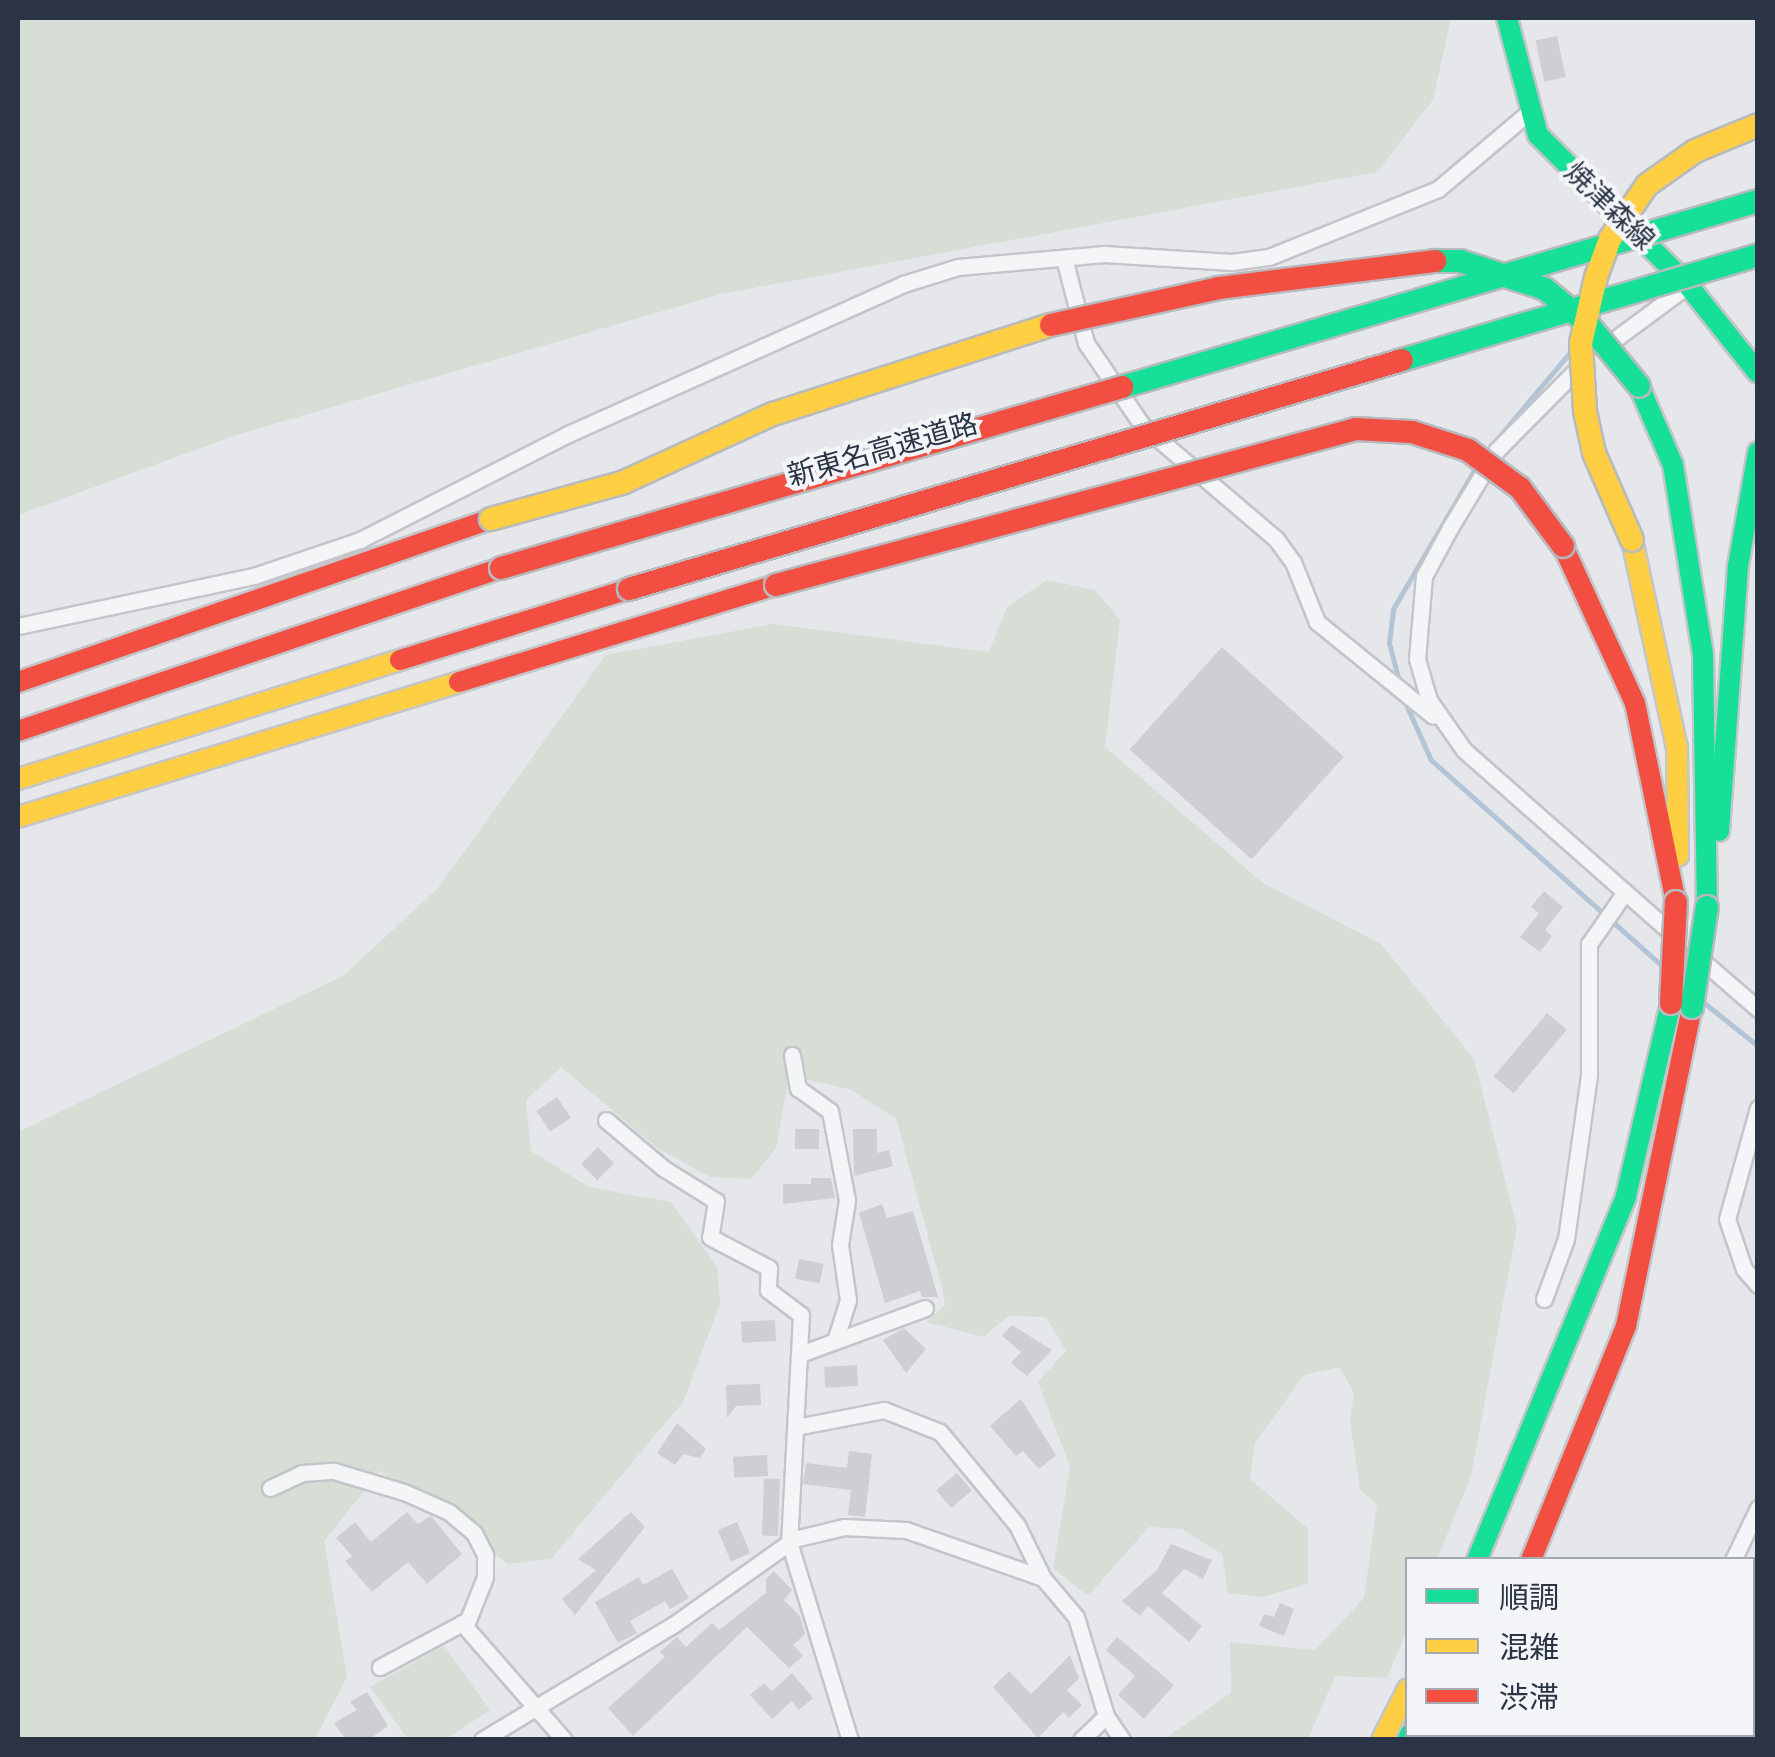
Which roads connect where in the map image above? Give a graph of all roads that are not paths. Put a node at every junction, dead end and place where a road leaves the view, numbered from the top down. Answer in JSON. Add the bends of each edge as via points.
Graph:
{"nodes":[{"id":1,"x":1507,"y":18,"type":"edge"},
{"id":2,"x":1528,"y":113,"type":"junction"},
{"id":3,"x":1758,"y":126,"type":"edge"},
{"id":4,"x":1758,"y":201,"type":"edge"},
{"id":5,"x":1758,"y":254,"type":"edge"},
{"id":6,"x":1064,"y":258,"type":"junction"},
{"id":7,"x":1688,"y":285,"type":"junction"},
{"id":8,"x":1758,"y":373,"type":"edge"},
{"id":9,"x":1758,"y":452,"type":"edge"},
{"id":10,"x":18,"y":626,"type":"edge"},
{"id":11,"x":18,"y":682,"type":"edge"},
{"id":12,"x":1442,"y":723,"type":"junction"},
{"id":13,"x":18,"y":732,"type":"edge"},
{"id":14,"x":18,"y":779,"type":"edge"},
{"id":15,"x":18,"y":817,"type":"edge"},
{"id":16,"x":1625,"y":892,"type":"junction"},
{"id":17,"x":1676,"y":902,"type":"junction"},
{"id":18,"x":1707,"y":907,"type":"junction"},
{"id":19,"x":1682,"y":1005,"type":"junction"},
{"id":20,"x":1758,"y":1009,"type":"edge"},
{"id":21,"x":792,"y":1055,"type":"dead end"},
{"id":22,"x":1758,"y":1108,"type":"edge"},
{"id":23,"x":606,"y":1120,"type":"dead end"},
{"id":24,"x":1758,"y":1284,"type":"edge"},
{"id":25,"x":1544,"y":1299,"type":"dead end"},
{"id":26,"x":925,"y":1308,"type":"dead end"},
{"id":27,"x":836,"y":1341,"type":"junction"},
{"id":28,"x":804,"y":1353,"type":"junction"},
{"id":29,"x":796,"y":1427,"type":"junction"},
{"id":30,"x":270,"y":1488,"type":"dead end"},
{"id":31,"x":1758,"y":1508,"type":"edge"},
{"id":32,"x":1544,"y":1524,"type":"junction"},
{"id":33,"x":789,"y":1542,"type":"junction"},
{"id":34,"x":1481,"y":1554,"type":"edge"},
{"id":35,"x":1524,"y":1557,"type":"edge"},
{"id":36,"x":1533,"y":1557,"type":"edge"},
{"id":37,"x":1734,"y":1557,"type":"edge"},
{"id":38,"x":1043,"y":1578,"type":"junction"},
{"id":39,"x":462,"y":1623,"type":"junction"},
{"id":40,"x":380,"y":1667,"type":"dead end"},
{"id":41,"x":1405,"y":1695,"type":"edge"},
{"id":42,"x":535,"y":1710,"type":"junction"},
{"id":43,"x":1106,"y":1716,"type":"junction"},
{"id":44,"x":482,"y":1740,"type":"edge"},
{"id":45,"x":564,"y":1740,"type":"edge"},
{"id":46,"x":850,"y":1740,"type":"edge"},
{"id":47,"x":1081,"y":1740,"type":"edge"},
{"id":48,"x":1122,"y":1740,"type":"edge"},
{"id":49,"x":1382,"y":1740,"type":"edge"}],
"edges":[{"from":1,"to":2,"type":"main road","name":"焼津森線"},
{"from":2,"to":6,"type":"street","via":[[1438,190],[1269,257]]},
{"from":2,"to":7,"type":"main road","name":"焼津森線","via":[[1557,158]]},
{"from":3,"to":17,"type":"main road","bridge":true,"via":[[1695,150],[1647,184],[1610,239],[1582,342],[1584,411],[1594,453],[1632,540],[1679,767]]},
{"from":4,"to":13,"type":"main road","name":"新東名高速道路","bridge":true,"via":[[501,568]]},
{"from":5,"to":14,"type":"main road","bridge":true,"via":[[629,589]]},
{"from":6,"to":10,"type":"street","via":[[958,267],[902,284],[568,434],[360,540],[254,576]]},
{"from":6,"to":12,"type":"street","via":[[1086,343],[1142,425],[1276,539],[1293,562],[1317,622]]},
{"from":7,"to":8,"type":"main road","name":"焼津森線"},
{"from":7,"to":12,"type":"street","via":[[1530,410],[1450,528],[1424,576],[1415,632],[1423,681]]},
{"from":9,"to":18,"type":"main road","via":[[1747,491],[1725,794]]},
{"from":11,"to":18,"type":"main road","bridge":true,"via":[[491,519],[622,483],[773,414],[980,342],[1218,288],[1404,260],[1460,261],[1545,289],[1588,324],[1638,386],[1672,465],[1703,655]]},
{"from":12,"to":16,"type":"street"},
{"from":15,"to":17,"type":"main road","bridge":true,"via":[[776,585],[1356,429],[1412,432],[1468,450],[1520,488],[1562,546],[1634,703]]},
{"from":16,"to":20,"type":"street"},
{"from":16,"to":25,"type":"street","via":[[1589,944],[1589,1076],[1566,1239]]},
{"from":17,"to":19,"type":"main road","bridge":true},
{"from":18,"to":19,"type":"main road","bridge":true},
{"from":19,"to":32,"type":"main road","via":[[1626,1326]]},
{"from":19,"to":34,"type":"main road","via":[[1626,1196]]},
{"from":21,"to":27,"type":"street","via":[[802,1094],[830,1111],[846,1200],[840,1245],[848,1300]]},
{"from":22,"to":24,"type":"street","via":[[1727,1219],[1744,1269]]},
{"from":23,"to":28,"type":"street","via":[[662,1168],[716,1200],[710,1237],[769,1268],[768,1290],[801,1315]]},
{"from":26,"to":27,"type":"street"},
{"from":27,"to":28,"type":"street"},
{"from":28,"to":29,"type":"street"},
{"from":29,"to":33,"type":"street"},
{"from":29,"to":38,"type":"street","via":[[884,1410],[940,1432],[1016,1524]]},
{"from":30,"to":39,"type":"street","via":[[302,1474],[334,1471],[449,1512],[474,1533],[485,1555],[478,1603]]},
{"from":31,"to":37,"type":"street"},
{"from":32,"to":35,"type":"main road"},
{"from":32,"to":36,"type":"main road"},
{"from":33,"to":38,"type":"street","via":[[844,1526],[906,1530]]},
{"from":33,"to":42,"type":"street","via":[[674,1625]]},
{"from":33,"to":46,"type":"street"},
{"from":38,"to":43,"type":"street","via":[[1076,1616]]},
{"from":39,"to":40,"type":"street"},
{"from":39,"to":42,"type":"street"},
{"from":41,"to":49,"type":"main road"},
{"from":42,"to":44,"type":"street"},
{"from":42,"to":45,"type":"street"},
{"from":43,"to":47,"type":"street"},
{"from":43,"to":48,"type":"street"}]}
